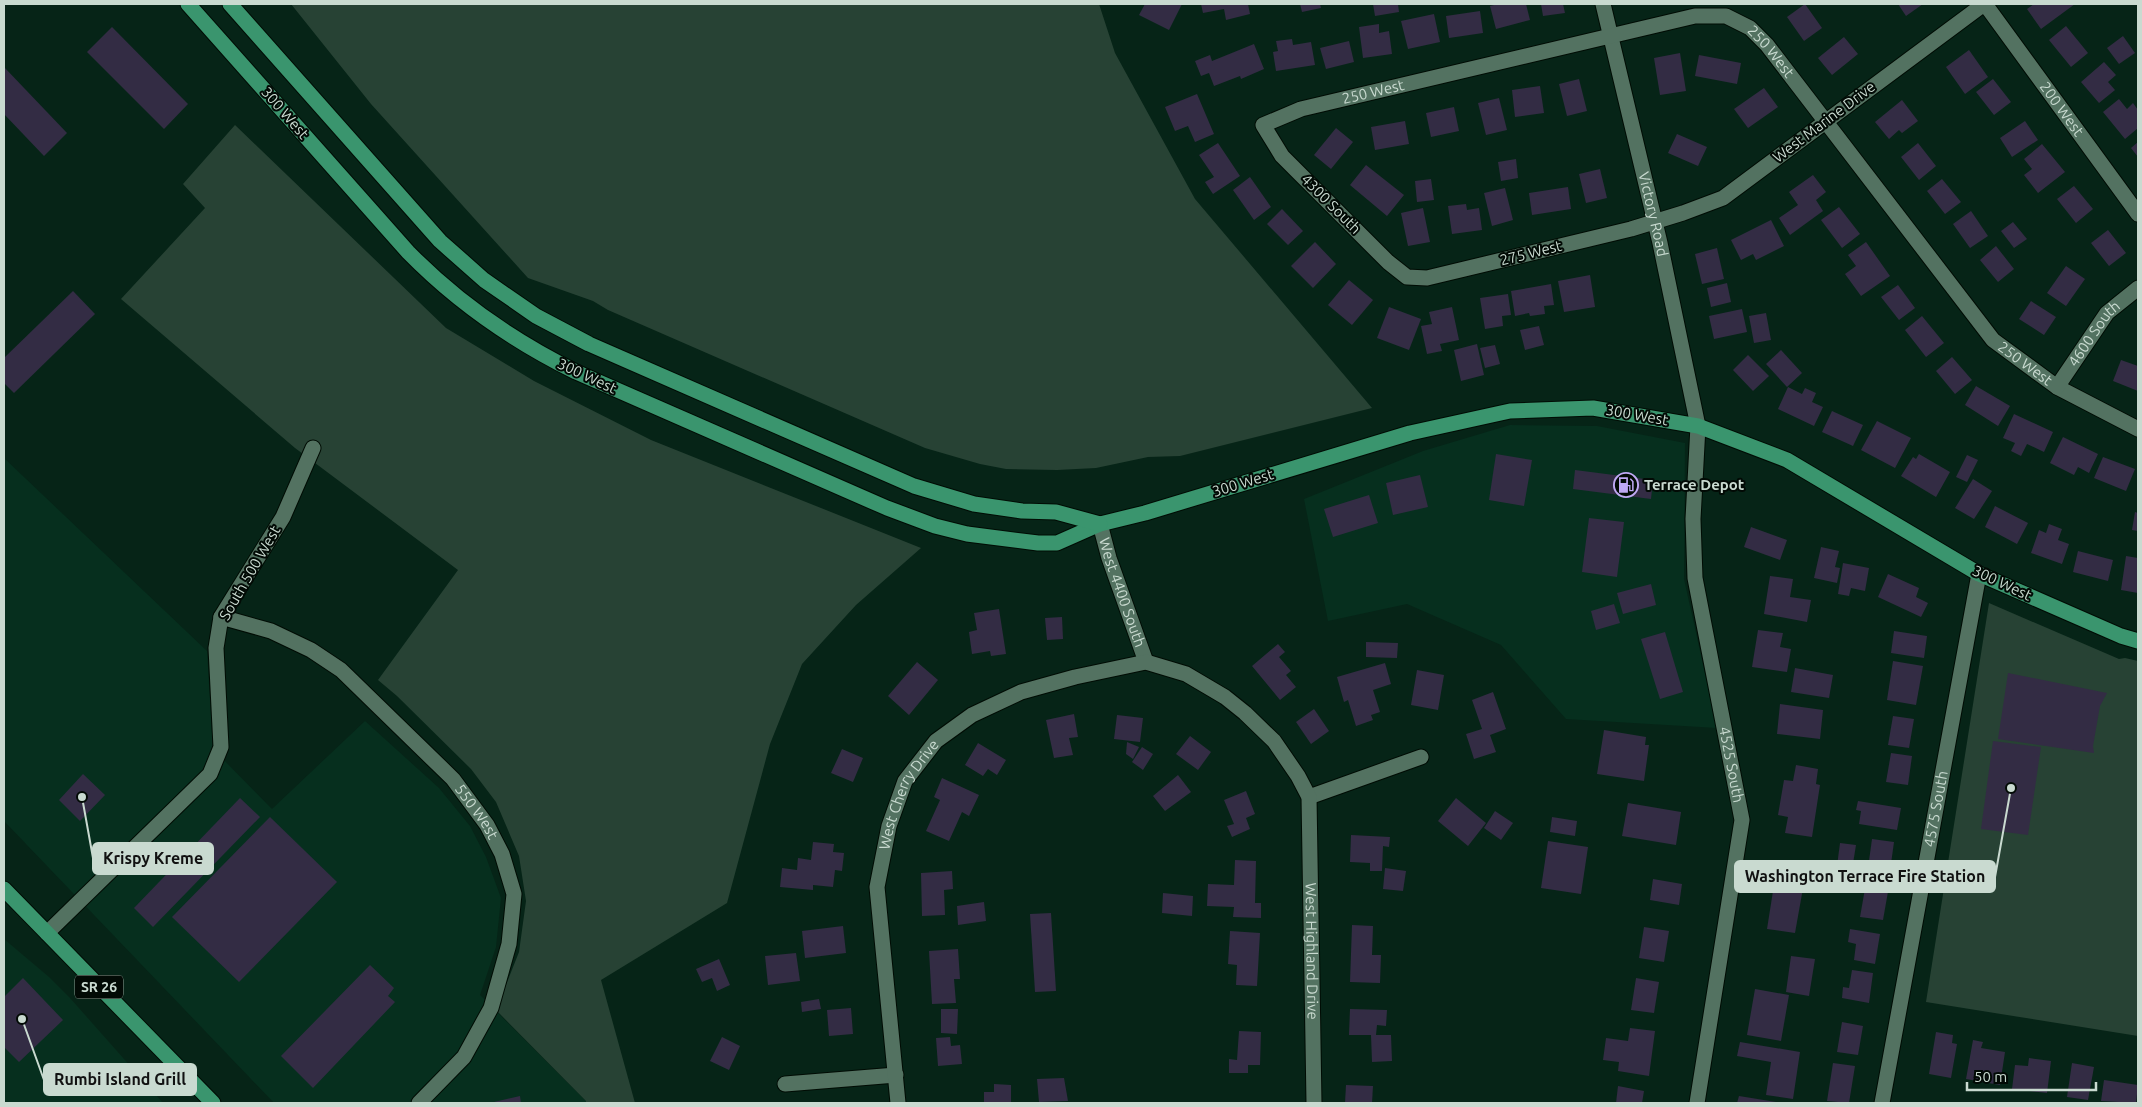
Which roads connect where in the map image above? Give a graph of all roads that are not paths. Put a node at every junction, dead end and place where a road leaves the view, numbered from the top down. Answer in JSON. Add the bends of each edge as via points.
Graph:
{"nodes":[{"id":1,"x":188,"y":4,"type":"edge"},
{"id":2,"x":230,"y":4,"type":"edge"},
{"id":3,"x":1603,"y":4,"type":"edge"},
{"id":4,"x":1984,"y":4,"type":"edge"},
{"id":5,"x":1611,"y":37,"type":"junction"},
{"id":6,"x":1825,"y":122,"type":"junction"},
{"id":7,"x":1263,"y":126,"type":"joint"},
{"id":8,"x":2138,"y":214,"type":"edge"},
{"id":9,"x":1654,"y":220,"type":"junction"},
{"id":10,"x":1406,"y":276,"type":"joint"},
{"id":11,"x":2138,"y":288,"type":"edge"},
{"id":12,"x":2057,"y":386,"type":"junction"},
{"id":13,"x":1698,"y":426,"type":"junction"},
{"id":14,"x":2138,"y":429,"type":"edge"},
{"id":15,"x":313,"y":448,"type":"dead end"},
{"id":16,"x":1100,"y":524,"type":"junction"},
{"id":17,"x":1979,"y":574,"type":"junction"},
{"id":18,"x":221,"y":617,"type":"junction"},
{"id":19,"x":2138,"y":641,"type":"edge"},
{"id":20,"x":1146,"y":662,"type":"junction"},
{"id":21,"x":1422,"y":757,"type":"dead end"},
{"id":22,"x":1308,"y":797,"type":"junction"},
{"id":23,"x":4,"y":889,"type":"edge"},
{"id":24,"x":47,"y":933,"type":"junction"},
{"id":25,"x":896,"y":1074,"type":"junction"},
{"id":26,"x":785,"y":1084,"type":"dead end"},
{"id":27,"x":212,"y":1103,"type":"edge"},
{"id":28,"x":419,"y":1103,"type":"edge"},
{"id":29,"x":898,"y":1103,"type":"edge"},
{"id":30,"x":1314,"y":1103,"type":"edge"},
{"id":31,"x":1697,"y":1103,"type":"edge"},
{"id":32,"x":1882,"y":1103,"type":"edge"}],
"edges":[{"from":1,"to":16,"type":"main road","name":"300 West","via":[[413,257],[465,304],[520,343],[671,414],[935,526],[993,539],[1056,543]]},
{"from":2,"to":16,"type":"main road","name":"300 West","via":[[440,241],[484,280],[536,316],[589,344],[921,489],[974,504],[1056,512]]},
{"from":3,"to":5,"type":"street","name":"Victory Road"},
{"from":4,"to":6,"type":"street","name":"West Marine Drive"},
{"from":4,"to":8,"type":"street","name":"200 West"},
{"from":5,"to":6,"type":"street","name":"250 West","via":[[1696,16],[1726,16],[1750,28],[1767,45]]},
{"from":5,"to":7,"type":"street","name":"250 West","via":[[1301,109]]},
{"from":5,"to":9,"type":"street","name":"Victory Road"},
{"from":6,"to":9,"type":"street","name":"West Marine Drive","via":[[1723,198]]},
{"from":6,"to":12,"type":"street","name":"250 West","via":[[1993,340]]},
{"from":7,"to":10,"type":"street","name":"4300 South","via":[[1282,156]]},
{"from":9,"to":10,"type":"street","name":"275 West","via":[[1427,278]]},
{"from":9,"to":13,"type":"street","name":"Victory Road"},
{"from":11,"to":12,"type":"street","name":"4600 South","via":[[2107,313]]},
{"from":12,"to":14,"type":"street","name":"250 West"},
{"from":13,"to":16,"type":"main road","name":"300 West","via":[[1593,408],[1510,411],[1410,434]]},
{"from":13,"to":17,"type":"main road","name":"300 West","via":[[1787,460]]},
{"from":13,"to":31,"type":"street","name":"4525 South","via":[[1693,518],[1695,578],[1742,820]]},
{"from":15,"to":18,"type":"street","name":"South 500 West","via":[[283,517]]},
{"from":16,"to":20,"type":"street","name":"West 4400 South"},
{"from":17,"to":19,"type":"main road","name":"300 West"},
{"from":17,"to":32,"type":"street","name":"4575 South"},
{"from":18,"to":24,"type":"street","name":"South 500 West","via":[[216,648],[220,747],[210,774]]},
{"from":18,"to":28,"type":"street","name":"550 West","via":[[271,631],[312,650],[341,670],[453,779],[487,825],[502,854],[514,894],[510,944],[491,1008],[464,1057]]},
{"from":20,"to":22,"type":"street","name":"West Highland Drive","via":[[1186,674],[1245,713],[1274,741]]},
{"from":20,"to":25,"type":"street","name":"West Cherry Drive","via":[[1075,676],[1021,692],[972,715],[936,742],[904,782],[889,826],[877,887]]},
{"from":21,"to":22,"type":"street"},
{"from":22,"to":30,"type":"street","name":"West Highland Drive"},
{"from":23,"to":24,"type":"main road","number":"SR 26"},
{"from":24,"to":27,"type":"main road","number":"SR 26"},
{"from":25,"to":26,"type":"street"},
{"from":25,"to":29,"type":"street","name":"West Cherry Drive"}]}
